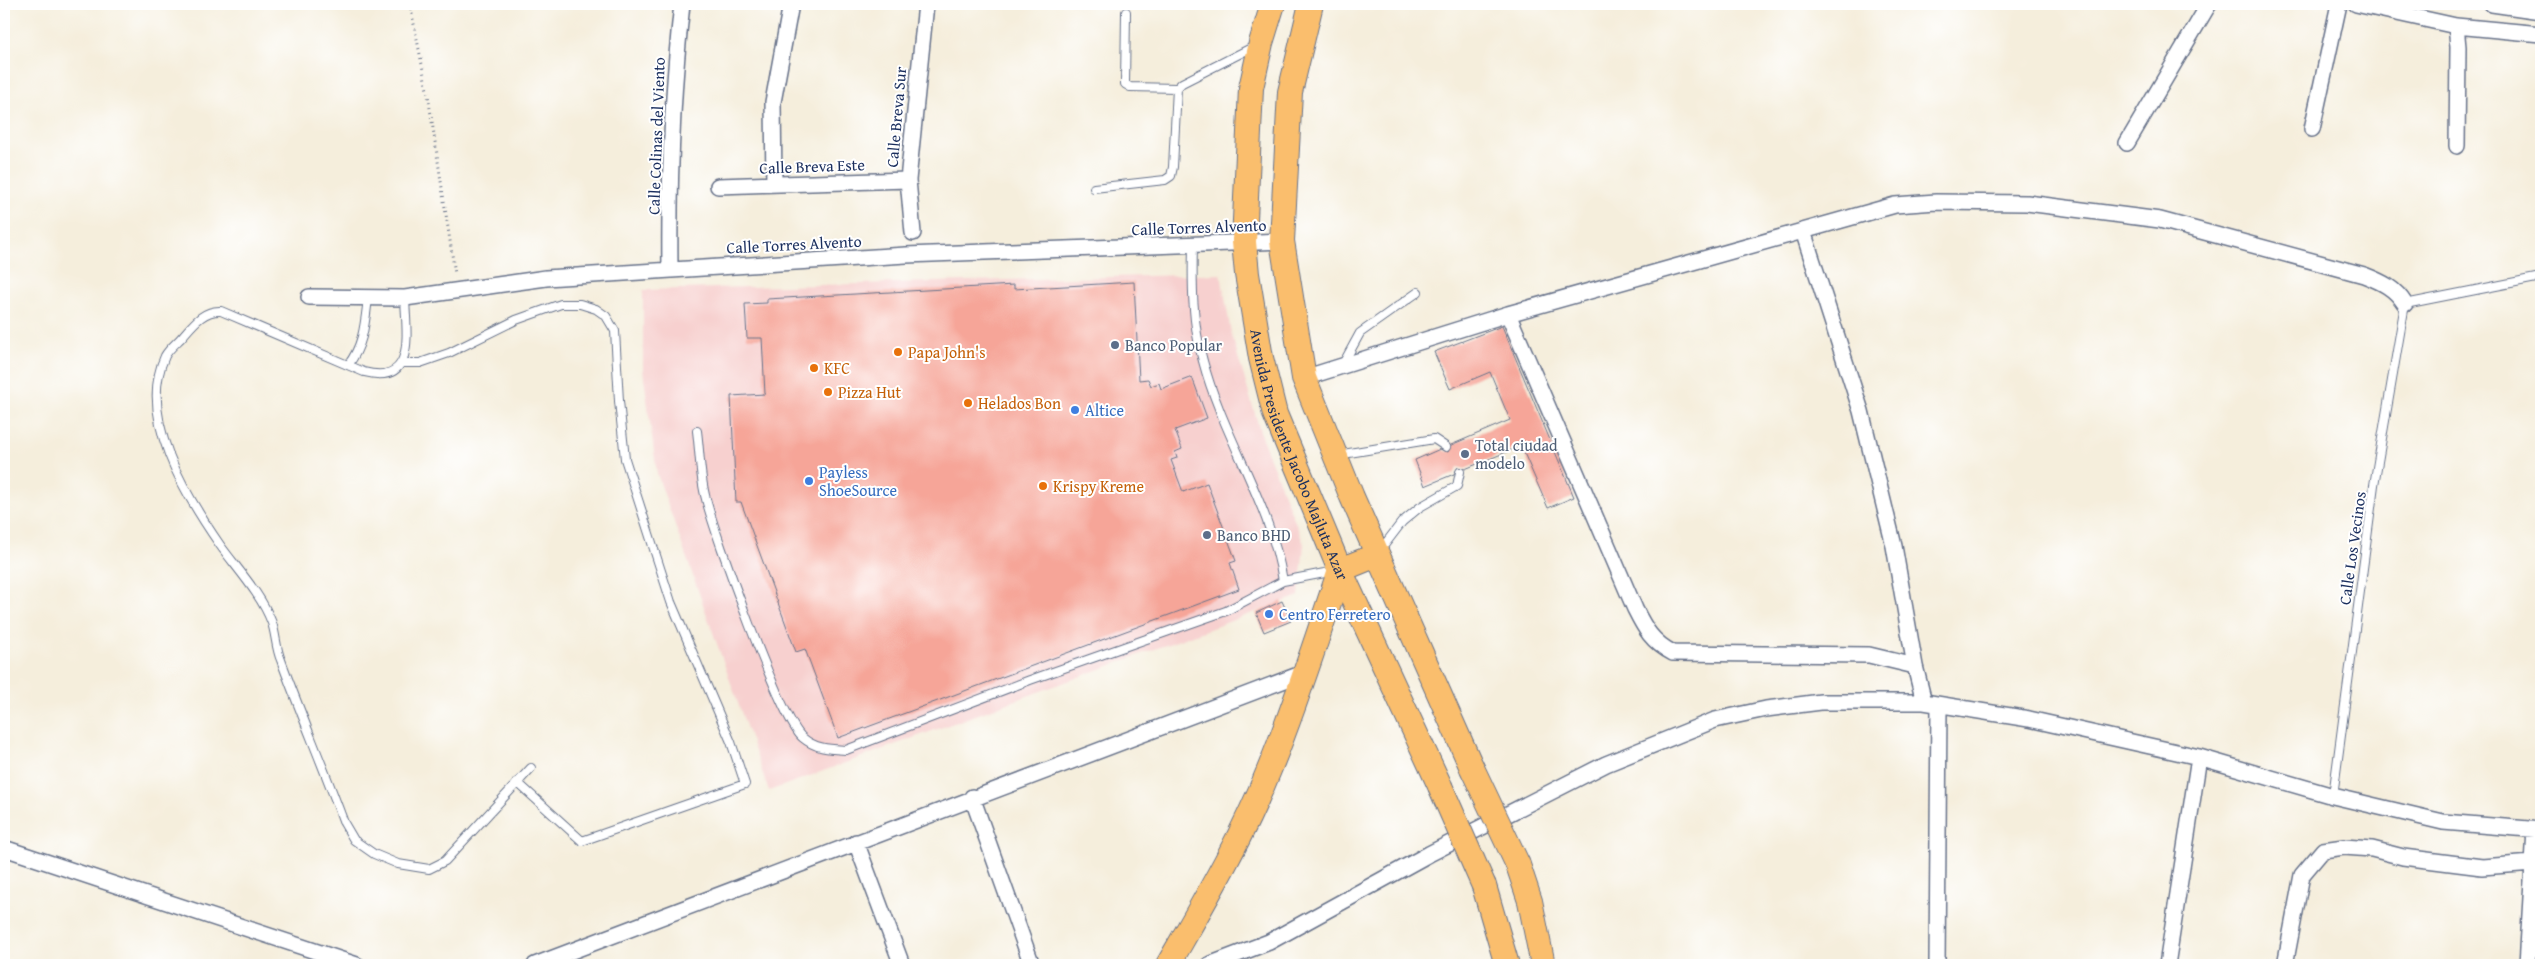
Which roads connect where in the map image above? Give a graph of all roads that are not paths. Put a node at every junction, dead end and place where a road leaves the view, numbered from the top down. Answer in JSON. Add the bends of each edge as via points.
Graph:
{"nodes":[{"id":1,"x":682,"y":4,"type":"edge"},
{"id":2,"x":791,"y":4,"type":"edge"},
{"id":3,"x":926,"y":4,"type":"edge"},
{"id":4,"x":1273,"y":4,"type":"edge"},
{"id":5,"x":1311,"y":4,"type":"edge"},
{"id":6,"x":2209,"y":4,"type":"edge"},
{"id":7,"x":2339,"y":4,"type":"edge"},
{"id":8,"x":2356,"y":4,"type":"edge"},
{"id":9,"x":2492,"y":4,"type":"edge"},
{"id":10,"x":2541,"y":11,"type":"edge"},
{"id":11,"x":1126,"y":12,"type":"dead end"},
{"id":12,"x":2456,"y":26,"type":"junction"},
{"id":13,"x":2541,"y":34,"type":"edge"},
{"id":14,"x":1261,"y":43,"type":"junction"},
{"id":15,"x":1177,"y":88,"type":"junction"},
{"id":16,"x":2312,"y":129,"type":"dead end"},
{"id":17,"x":2127,"y":143,"type":"dead end"},
{"id":18,"x":2457,"y":146,"type":"dead end"},
{"id":19,"x":908,"y":180,"type":"junction"},
{"id":20,"x":774,"y":184,"type":"junction"},
{"id":21,"x":718,"y":186,"type":"dead end"},
{"id":22,"x":1094,"y":188,"type":"dead end"},
{"id":23,"x":1802,"y":231,"type":"junction"},
{"id":24,"x":913,"y":233,"type":"dead end"},
{"id":25,"x":1282,"y":241,"type":"junction"},
{"id":26,"x":1244,"y":242,"type":"junction"},
{"id":27,"x":1193,"y":244,"type":"junction"},
{"id":28,"x":670,"y":269,"type":"junction"},
{"id":29,"x":2541,"y":277,"type":"edge"},
{"id":30,"x":1418,"y":292,"type":"dead end"},
{"id":31,"x":309,"y":296,"type":"dead end"},
{"id":32,"x":368,"y":298,"type":"junction"},
{"id":33,"x":405,"y":298,"type":"junction"},
{"id":34,"x":2405,"y":304,"type":"junction"},
{"id":35,"x":1508,"y":314,"type":"junction"},
{"id":36,"x":401,"y":363,"type":"junction"},
{"id":37,"x":348,"y":365,"type":"junction"},
{"id":38,"x":1342,"y":366,"type":"junction"},
{"id":39,"x":1304,"y":378,"type":"junction"},
{"id":40,"x":697,"y":431,"type":"dead end"},
{"id":41,"x":1446,"y":447,"type":"dead end"},
{"id":42,"x":1335,"y":455,"type":"junction"},
{"id":43,"x":1460,"y":472,"type":"dead end"},
{"id":44,"x":1378,"y":555,"type":"junction"},
{"id":45,"x":1340,"y":570,"type":"junction"},
{"id":46,"x":1283,"y":582,"type":"junction"},
{"id":47,"x":1915,"y":666,"type":"junction"},
{"id":48,"x":1306,"y":672,"type":"junction"},
{"id":49,"x":1931,"y":703,"type":"junction"},
{"id":50,"x":2199,"y":757,"type":"junction"},
{"id":51,"x":531,"y":768,"type":"dead end"},
{"id":52,"x":517,"y":782,"type":"junction"},
{"id":53,"x":2333,"y":796,"type":"junction"},
{"id":54,"x":972,"y":798,"type":"junction"},
{"id":55,"x":2538,"y":830,"type":"edge"},
{"id":56,"x":856,"y":842,"type":"junction"},
{"id":57,"x":4,"y":848,"type":"edge"},
{"id":58,"x":2533,"y":863,"type":"junction"},
{"id":59,"x":357,"y":965,"type":"edge"},
{"id":60,"x":535,"y":965,"type":"edge"},
{"id":61,"x":902,"y":965,"type":"edge"},
{"id":62,"x":1032,"y":965,"type":"edge"},
{"id":63,"x":1168,"y":965,"type":"edge"},
{"id":64,"x":1208,"y":965,"type":"edge"},
{"id":65,"x":1507,"y":965,"type":"edge"},
{"id":66,"x":1543,"y":965,"type":"edge"},
{"id":67,"x":1937,"y":965,"type":"edge"},
{"id":68,"x":2167,"y":965,"type":"edge"},
{"id":69,"x":2285,"y":965,"type":"edge"},
{"id":70,"x":2527,"y":965,"type":"edge"}],
"edges":[{"from":1,"to":28,"type":"street","name":"Calle Colinas del Viento","via":[[673,82]]},
{"from":2,"to":20,"type":"street","via":[[773,102]]},
{"from":3,"to":19,"type":"street","name":"Calle Breva Sur"},
{"from":4,"to":14,"type":"main road","name":"Avenida Presidente Jacobo Majluta Azar"},
{"from":5,"to":25,"type":"main road","name":"Avenida Presidente Jacobo Majluta Azar","via":[[1290,92]]},
{"from":6,"to":17,"type":"street"},
{"from":7,"to":16,"type":"street"},
{"from":8,"to":12,"type":"street"},
{"from":9,"to":10,"type":"street"},
{"from":11,"to":15,"type":"lane","via":[[1125,84],[1130,87]]},
{"from":12,"to":13,"type":"street"},
{"from":12,"to":18,"type":"street"},
{"from":14,"to":15,"type":"lane"},
{"from":14,"to":26,"type":"main road","name":"Avenida Presidente Jacobo Majluta Azar","via":[[1251,88]]},
{"from":15,"to":22,"type":"lane","via":[[1171,176],[1165,180]]},
{"from":19,"to":20,"type":"street","name":"Calle Breva Este"},
{"from":19,"to":24,"type":"street","name":"Calle Breva Sur"},
{"from":20,"to":21,"type":"street","name":"Calle Breva Este"},
{"from":23,"to":34,"type":"street","via":[[1895,205],[2027,203],[2160,220],[2364,275],[2386,284],[2398,293]]},
{"from":23,"to":35,"type":"street"},
{"from":23,"to":47,"type":"street","via":[[1863,420],[1894,546]]},
{"from":25,"to":26,"type":"street","name":"Calle Torres Alvento"},
{"from":25,"to":39,"type":"main road","name":"Avenida Presidente Jacobo Majluta Azar"},
{"from":26,"to":27,"type":"street","name":"Calle Torres Alvento"},
{"from":26,"to":45,"type":"main road","name":"Avenida Presidente Jacobo Majluta Azar","via":[[1246,274],[1261,358],[1275,414]]},
{"from":27,"to":28,"type":"street","name":"Calle Torres Alvento","via":[[906,255]]},
{"from":27,"to":46,"type":"lane","via":[[1192,290],[1203,362],[1271,530]]},
{"from":28,"to":33,"type":"street","name":"Calle Torres Alvento","via":[[546,278]]},
{"from":29,"to":34,"type":"lane"},
{"from":30,"to":38,"type":"lane","via":[[1360,333]]},
{"from":31,"to":32,"type":"street","name":"Calle Torres Alvento"},
{"from":32,"to":33,"type":"street","name":"Calle Torres Alvento"},
{"from":32,"to":37,"type":"lane","via":[[362,341]]},
{"from":33,"to":36,"type":"lane","via":[[406,352]]},
{"from":34,"to":53,"type":"lane","name":"Calle Los Vecinos","via":[[2374,484]]},
{"from":35,"to":38,"type":"street"},
{"from":35,"to":47,"type":"street","via":[[1635,609],[1648,636],[1659,646],[1672,653],[1869,656]]},
{"from":36,"to":37,"type":"lane","via":[[393,372],[379,376]]},
{"from":36,"to":52,"type":"lane","via":[[420,363],[449,353],[516,320],[561,304],[580,304],[606,316],[615,331],[625,459],[671,602],[731,742],[745,784],[582,841]]},
{"from":37,"to":52,"type":"lane","via":[[221,311],[212,311],[203,315],[165,354],[157,397],[160,431],[183,483],[265,608],[280,658],[344,823],[354,840],[374,854],[398,864],[429,869],[445,861]]},
{"from":38,"to":39,"type":"street"},
{"from":39,"to":42,"type":"main road","name":"Avenida Presidente Jacobo Majluta Azar"},
{"from":40,"to":46,"type":"lane","via":[[706,499],[740,598],[784,709],[802,738],[820,748],[846,750],[1030,680],[1226,611]]},
{"from":41,"to":42,"type":"lane","via":[[1434,440]]},
{"from":42,"to":44,"type":"main road","name":"Avenida Presidente Jacobo Majluta Azar"},
{"from":43,"to":44,"type":"lane","via":[[1457,486],[1420,507],[1402,522]]},
{"from":44,"to":45,"type":"main road"},
{"from":44,"to":66,"type":"main road","name":"Avenida Presidente Jacobo Majluta Azar","bridge":true,"via":[[1518,865],[1530,901]]},
{"from":45,"to":46,"type":"lane"},
{"from":45,"to":48,"type":"main road"},
{"from":45,"to":65,"type":"main road","name":"Avenida Presidente Jacobo Majluta Azar","bridge":true,"via":[[1484,886]]},
{"from":47,"to":49,"type":"street"},
{"from":48,"to":54,"type":"street"},
{"from":48,"to":63,"type":"main road","via":[[1248,819]]},
{"from":49,"to":50,"type":"street","via":[[2029,719]]},
{"from":49,"to":64,"type":"street","via":[[1821,702],[1715,720],[1606,764],[1430,854],[1269,942]]},
{"from":49,"to":67,"type":"street"},
{"from":50,"to":53,"type":"street"},
{"from":50,"to":68,"type":"street"},
{"from":51,"to":52,"type":"lane"},
{"from":53,"to":55,"type":"street","via":[[2443,822]]},
{"from":54,"to":56,"type":"street"},
{"from":54,"to":62,"type":"street"},
{"from":55,"to":58,"type":"street"},
{"from":56,"to":60,"type":"street"},
{"from":56,"to":61,"type":"street"},
{"from":57,"to":59,"type":"street"},
{"from":58,"to":69,"type":"street","via":[[2482,867],[2344,846],[2323,850],[2302,875]]},
{"from":58,"to":70,"type":"street"}]}
